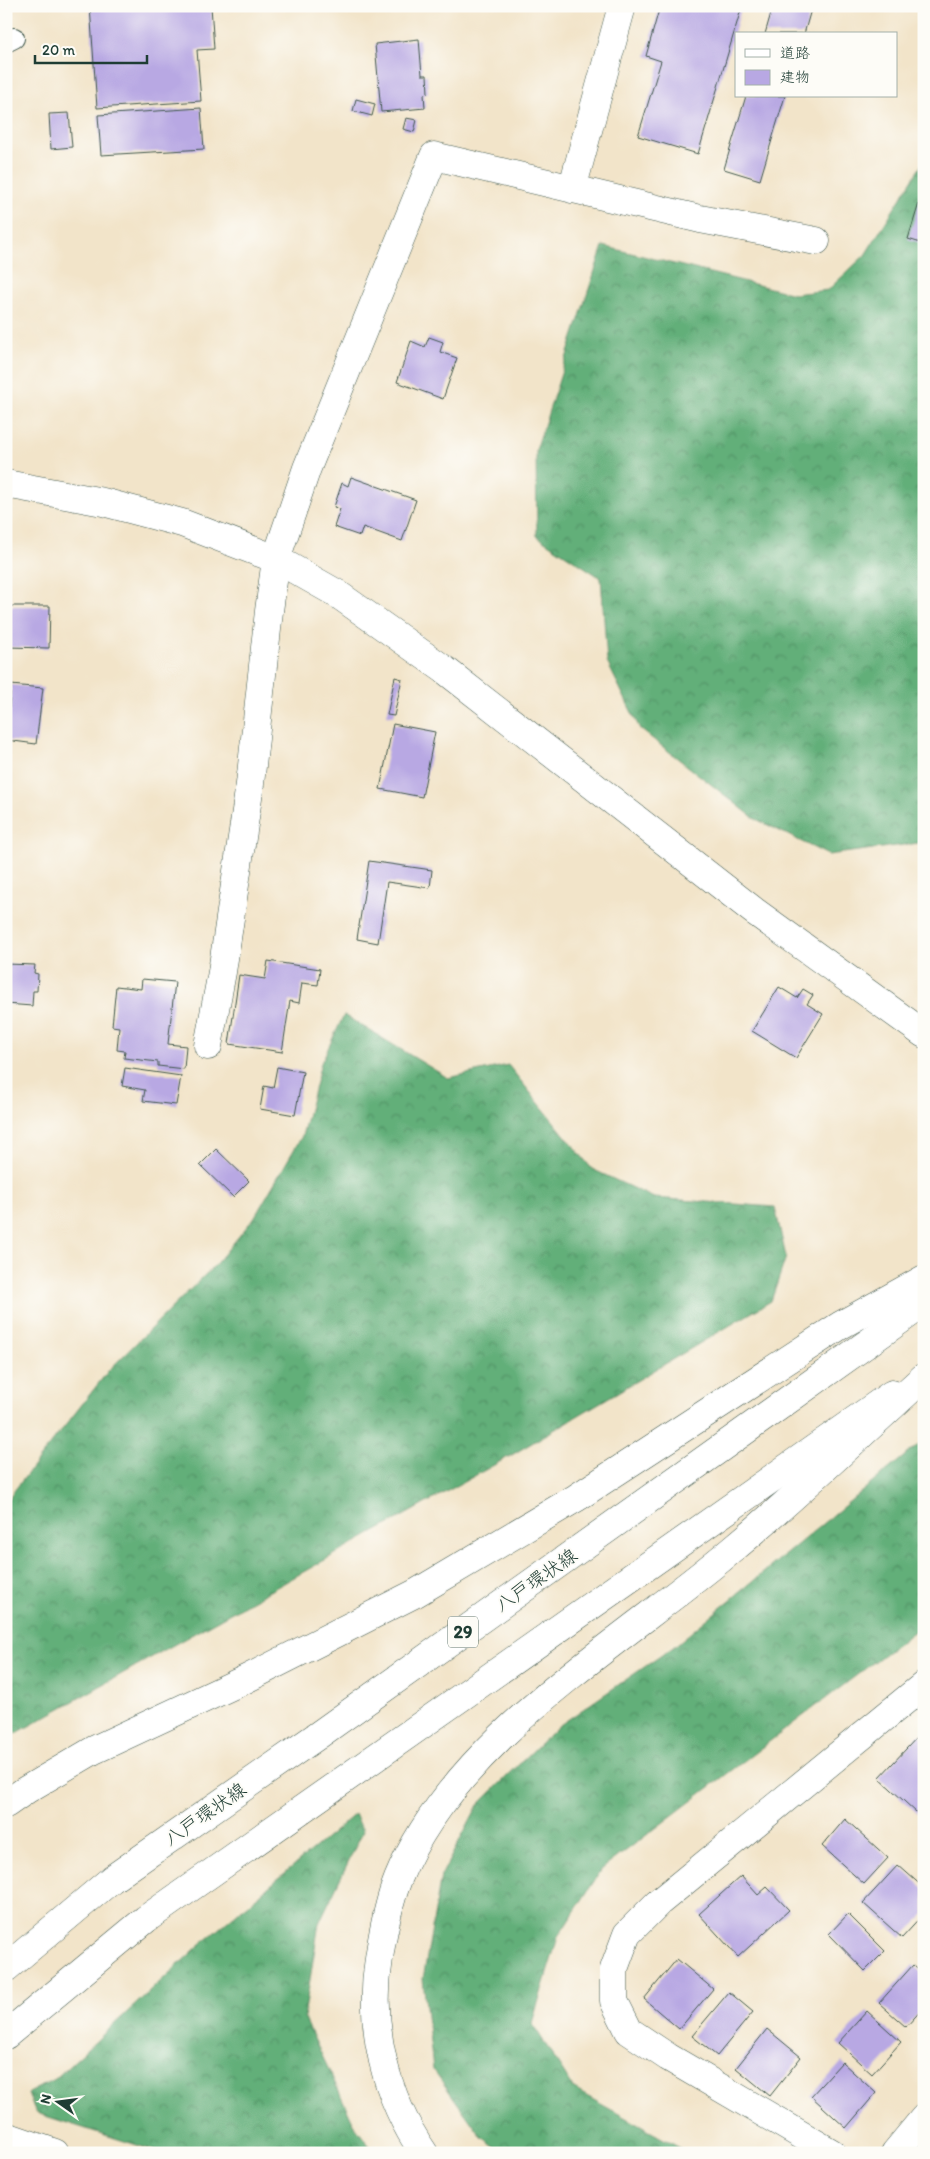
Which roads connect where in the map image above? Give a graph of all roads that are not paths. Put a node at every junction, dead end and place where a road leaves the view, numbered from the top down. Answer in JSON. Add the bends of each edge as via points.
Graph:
{"nodes":[{"id":1,"x":622,"y":6,"type":"edge"},
{"id":2,"x":572,"y":189,"type":"junction"},
{"id":3,"x":816,"y":241,"type":"dead end"},
{"id":4,"x":6,"y":484,"type":"edge"},
{"id":5,"x":276,"y":559,"type":"junction"},
{"id":6,"x":924,"y":1034,"type":"edge"},
{"id":7,"x":208,"y":1046,"type":"dead end"},
{"id":8,"x":924,"y":1279,"type":"edge"},
{"id":9,"x":924,"y":1304,"type":"edge"},
{"id":10,"x":924,"y":1372,"type":"edge"},
{"id":11,"x":924,"y":1377,"type":"edge"},
{"id":12,"x":924,"y":1685,"type":"edge"},
{"id":13,"x":6,"y":1804,"type":"edge"},
{"id":14,"x":6,"y":1968,"type":"edge"},
{"id":15,"x":6,"y":2035,"type":"edge"},
{"id":16,"x":924,"y":2118,"type":"edge"},
{"id":17,"x":6,"y":2136,"type":"edge"},
{"id":18,"x":55,"y":2153,"type":"edge"},
{"id":19,"x":424,"y":2153,"type":"edge"},
{"id":20,"x":832,"y":2153,"type":"edge"},
{"id":21,"x":895,"y":2153,"type":"edge"}],
"edges":[{"from":1,"to":2,"type":"main road"},
{"from":2,"to":3,"type":"main road","via":[[700,219]]},
{"from":2,"to":5,"type":"main road","via":[[434,156],[307,468]]},
{"from":4,"to":5,"type":"main road","via":[[103,502],[182,523]]},
{"from":5,"to":6,"type":"main road","via":[[336,593],[444,670],[754,912]]},
{"from":5,"to":7,"type":"main road","via":[[250,784]]},
{"from":8,"to":13,"type":"main road","via":[[841,1325],[576,1498],[416,1593],[246,1679],[94,1750]]},
{"from":9,"to":14,"type":"main road","name":"八戸環状線","number":"29","via":[[112,1879]]},
{"from":10,"to":15,"type":"main road","via":[[146,1920]]},
{"from":11,"to":19,"type":"main road","via":[[734,1548],[512,1726],[462,1778],[425,1828],[398,1879],[384,1926],[376,1978],[376,2028],[389,2084],[409,2132]]},
{"from":12,"to":20,"type":"main road","via":[[658,1903],[626,1934],[614,1968],[614,2001],[629,2031]]},
{"from":16,"to":21,"type":"main road"},
{"from":17,"to":18,"type":"main road"}]}
